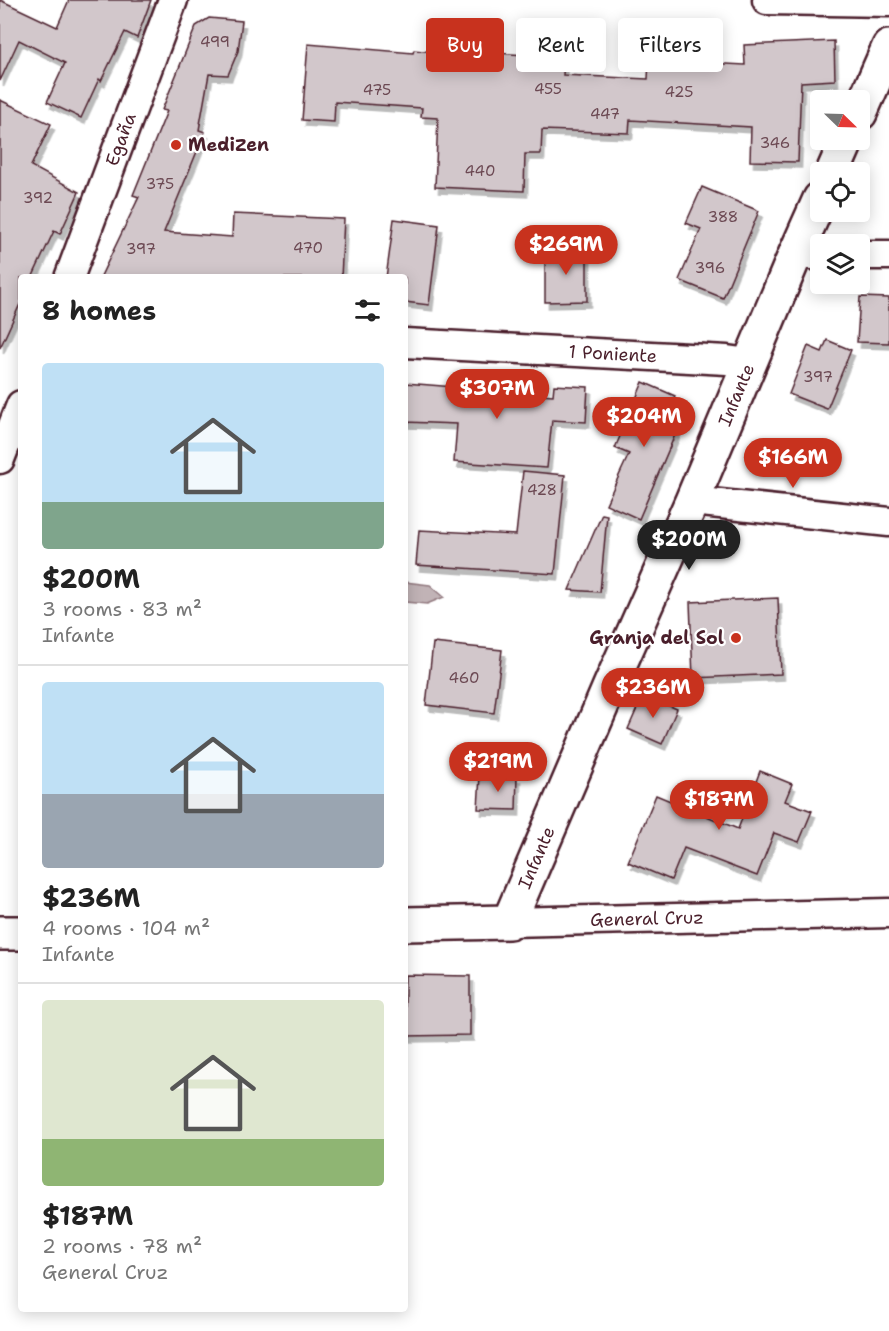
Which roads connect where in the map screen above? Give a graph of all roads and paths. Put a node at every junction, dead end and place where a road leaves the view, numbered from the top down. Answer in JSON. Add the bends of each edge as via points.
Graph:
{"nodes":[{"id":1,"x":173,"y":0,"type":"edge"},
{"id":2,"x":767,"y":0,"type":"edge"},
{"id":3,"x":889,"y":2,"type":"edge"},
{"id":4,"x":889,"y":47,"type":"edge"},
{"id":5,"x":870,"y":90,"type":"edge"},
{"id":6,"x":815,"y":222,"type":"edge"},
{"id":7,"x":808,"y":255,"type":"edge"},
{"id":8,"x":870,"y":255,"type":"edge"},
{"id":9,"x":889,"y":255,"type":"edge"},
{"id":10,"x":70,"y":274,"type":"edge"},
{"id":11,"x":408,"y":343,"type":"edge"},
{"id":12,"x":749,"y":363,"type":"junction"},
{"id":13,"x":18,"y":413,"type":"edge"},
{"id":14,"x":0,"y":459,"type":"edge"},
{"id":15,"x":692,"y":501,"type":"junction"},
{"id":16,"x":889,"y":522,"type":"edge"},
{"id":17,"x":889,"y":913,"type":"edge"},
{"id":18,"x":509,"y":922,"type":"junction"},
{"id":19,"x":408,"y":924,"type":"edge"},
{"id":20,"x":0,"y":933,"type":"edge"},
{"id":21,"x":18,"y":933,"type":"edge"}],
"edges":[{"from":1,"to":10,"type":"street","name":"Egaña"},
{"from":2,"to":3,"type":"street"},
{"from":4,"to":5,"type":"street"},
{"from":6,"to":7,"type":"street","name":"Infante"},
{"from":7,"to":12,"type":"street","name":"Infante"},
{"from":8,"to":9,"type":"street"},
{"from":11,"to":12,"type":"street","name":"1 Poniente"},
{"from":12,"to":15,"type":"street","name":"Infante"},
{"from":13,"to":14,"type":"street"},
{"from":15,"to":16,"type":"street"},
{"from":15,"to":18,"type":"street","name":"Infante"},
{"from":17,"to":18,"type":"street","name":"General Cruz"},
{"from":18,"to":19,"type":"street","name":"General Cruz"},
{"from":20,"to":21,"type":"street"}]}
